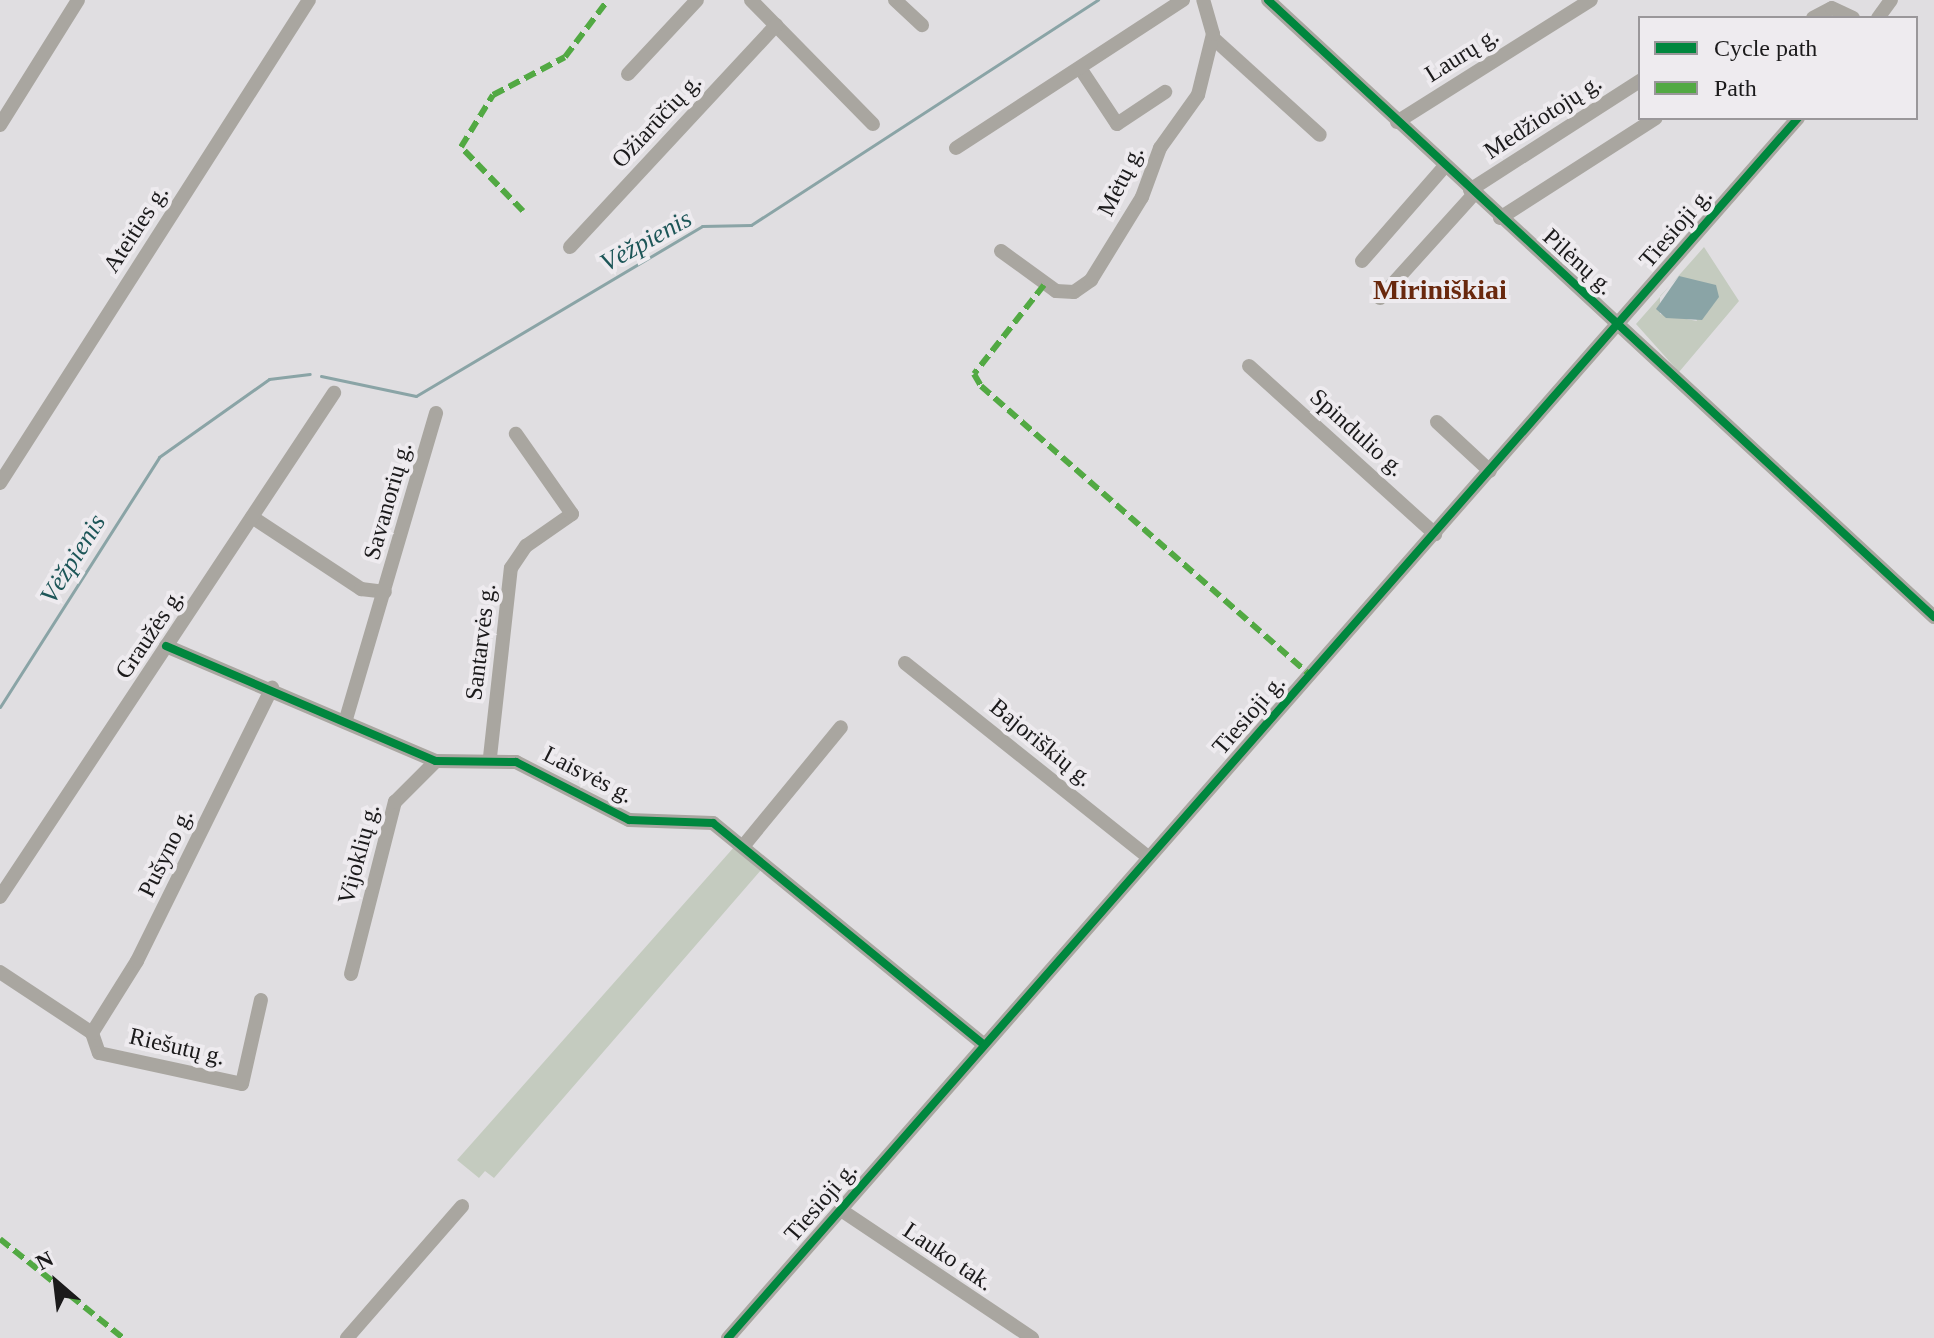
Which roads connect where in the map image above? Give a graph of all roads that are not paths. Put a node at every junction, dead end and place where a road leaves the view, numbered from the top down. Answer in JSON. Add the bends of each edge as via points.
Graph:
{"nodes":[{"id":1,"x":78,"y":0,"type":"edge"},
{"id":2,"x":309,"y":0,"type":"edge"},
{"id":3,"x":697,"y":0,"type":"edge"},
{"id":4,"x":751,"y":0,"type":"edge"},
{"id":5,"x":895,"y":0,"type":"edge"},
{"id":6,"x":1183,"y":0,"type":"edge"},
{"id":7,"x":1203,"y":0,"type":"edge"},
{"id":8,"x":1268,"y":0,"type":"edge"},
{"id":9,"x":1591,"y":0,"type":"edge"},
{"id":10,"x":1817,"y":16,"type":"edge"},
{"id":11,"x":1849,"y":16,"type":"edge"},
{"id":12,"x":776,"y":25,"type":"junction"},
{"id":13,"x":922,"y":25,"type":"dead end"},
{"id":14,"x":1213,"y":38,"type":"junction"},
{"id":15,"x":1080,"y":68,"type":"junction"},
{"id":16,"x":628,"y":74,"type":"dead end"},
{"id":17,"x":1638,"y":82,"type":"edge"},
{"id":18,"x":1165,"y":92,"type":"dead end"},
{"id":19,"x":1653,"y":120,"type":"edge"},
{"id":20,"x":1796,"y":120,"type":"edge"},
{"id":21,"x":1397,"y":122,"type":"junction"},
{"id":22,"x":873,"y":124,"type":"dead end"},
{"id":23,"x":0,"y":125,"type":"edge"},
{"id":24,"x":1320,"y":135,"type":"dead end"},
{"id":25,"x":956,"y":148,"type":"dead end"},
{"id":26,"x":1445,"y":166,"type":"junction"},
{"id":27,"x":1472,"y":192,"type":"junction"},
{"id":28,"x":1500,"y":218,"type":"junction"},
{"id":29,"x":570,"y":247,"type":"dead end"},
{"id":30,"x":1001,"y":251,"type":"dead end"},
{"id":31,"x":1362,"y":261,"type":"dead end"},
{"id":32,"x":1380,"y":298,"type":"dead end"},
{"id":33,"x":1618,"y":325,"type":"junction"},
{"id":34,"x":1249,"y":366,"type":"dead end"},
{"id":35,"x":334,"y":393,"type":"dead end"},
{"id":36,"x":436,"y":413,"type":"dead end"},
{"id":37,"x":1437,"y":422,"type":"dead end"},
{"id":38,"x":516,"y":434,"type":"dead end"},
{"id":39,"x":1490,"y":471,"type":"junction"},
{"id":40,"x":0,"y":483,"type":"edge"},
{"id":41,"x":252,"y":517,"type":"junction"},
{"id":42,"x":1435,"y":534,"type":"junction"},
{"id":43,"x":385,"y":592,"type":"junction"},
{"id":44,"x":1934,"y":617,"type":"edge"},
{"id":45,"x":166,"y":646,"type":"junction"},
{"id":46,"x":905,"y":663,"type":"dead end"},
{"id":47,"x":272,"y":688,"type":"junction"},
{"id":48,"x":346,"y":719,"type":"junction"},
{"id":49,"x":841,"y":727,"type":"dead end"},
{"id":50,"x":490,"y":757,"type":"junction"},
{"id":51,"x":436,"y":761,"type":"junction"},
{"id":52,"x":745,"y":844,"type":"junction"},
{"id":53,"x":1149,"y":858,"type":"junction"},
{"id":54,"x":0,"y":897,"type":"edge"},
{"id":55,"x":0,"y":972,"type":"edge"},
{"id":56,"x":351,"y":974,"type":"dead end"},
{"id":57,"x":261,"y":1000,"type":"dead end"},
{"id":58,"x":92,"y":1033,"type":"junction"},
{"id":59,"x":984,"y":1045,"type":"junction"},
{"id":60,"x":462,"y":1206,"type":"dead end"},
{"id":61,"x":841,"y":1210,"type":"junction"},
{"id":62,"x":347,"y":1338,"type":"edge"},
{"id":63,"x":728,"y":1338,"type":"edge"},
{"id":64,"x":1032,"y":1338,"type":"edge"}],
"edges":[{"from":1,"to":23,"type":"street"},
{"from":2,"to":40,"type":"street","name":"Ateities g."},
{"from":3,"to":16,"type":"street"},
{"from":4,"to":12,"type":"street"},
{"from":5,"to":13,"type":"street"},
{"from":6,"to":15,"type":"street"},
{"from":7,"to":14,"type":"street","name":"Mėtų g."},
{"from":8,"to":21,"type":"street","name":"Pilėnų g."},
{"from":9,"to":21,"type":"street","name":"Laurų g."},
{"from":10,"to":11,"type":"street","via":[[1832,8]]},
{"from":12,"to":22,"type":"street"},
{"from":12,"to":29,"type":"street","name":"Ožiarūčių g."},
{"from":14,"to":24,"type":"street"},
{"from":14,"to":30,"type":"street","name":"Mėtų g.","via":[[1198,95],[1160,148],[1142,197],[1091,280],[1074,292],[1056,291]]},
{"from":15,"to":18,"type":"street","via":[[1117,124]]},
{"from":15,"to":25,"type":"street"},
{"from":17,"to":27,"type":"street","name":"Medžiotojų g."},
{"from":19,"to":28,"type":"street"},
{"from":20,"to":33,"type":"street","name":"Tiesioji g."},
{"from":21,"to":26,"type":"street","name":"Pilėnų g."},
{"from":26,"to":27,"type":"street","name":"Pilėnų g."},
{"from":26,"to":31,"type":"street"},
{"from":27,"to":28,"type":"street","name":"Pilėnų g."},
{"from":27,"to":32,"type":"street","name":"Medžiotojų g."},
{"from":28,"to":33,"type":"street","name":"Pilėnų g."},
{"from":33,"to":39,"type":"street","name":"Tiesioji g."},
{"from":33,"to":44,"type":"street","name":"Pilėnų g."},
{"from":34,"to":42,"type":"street","name":"Spindulio g."},
{"from":35,"to":41,"type":"street","name":"Graužės g."},
{"from":36,"to":43,"type":"street","name":"Savanorių g."},
{"from":37,"to":39,"type":"street"},
{"from":38,"to":50,"type":"street","name":"Santarvės g.","via":[[572,514],[526,546],[511,568]]},
{"from":39,"to":42,"type":"street","name":"Tiesioji g."},
{"from":41,"to":43,"type":"street","name":"Savanorių g.","via":[[361,589]]},
{"from":41,"to":45,"type":"street","name":"Graužės g."},
{"from":42,"to":53,"type":"street","name":"Tiesioji g."},
{"from":43,"to":48,"type":"street"},
{"from":45,"to":47,"type":"street","name":"Laisvės g."},
{"from":45,"to":54,"type":"street","name":"Graužės g."},
{"from":46,"to":53,"type":"street","name":"Bajoriškių g."},
{"from":47,"to":48,"type":"street","name":"Laisvės g."},
{"from":47,"to":58,"type":"street","name":"Pušyno g.","via":[[137,961]]},
{"from":48,"to":51,"type":"street","name":"Laisvės g."},
{"from":49,"to":52,"type":"street"},
{"from":50,"to":51,"type":"street","name":"Laisvės g."},
{"from":50,"to":52,"type":"street","name":"Laisvės g.","via":[[533,768],[629,820],[703,821]]},
{"from":51,"to":56,"type":"street","name":"Vijoklių g.","via":[[395,802]]},
{"from":52,"to":59,"type":"street","name":"Laisvės g."},
{"from":53,"to":59,"type":"street","name":"Tiesioji g."},
{"from":55,"to":58,"type":"street","name":"Riešutų g."},
{"from":57,"to":58,"type":"street","name":"Riešutų g.","via":[[242,1084],[99,1053]]},
{"from":59,"to":61,"type":"street","name":"Tiesioji g."},
{"from":60,"to":62,"type":"street"},
{"from":61,"to":63,"type":"street","name":"Tiesioji g."},
{"from":61,"to":64,"type":"street","name":"Lauko tak."}]}
